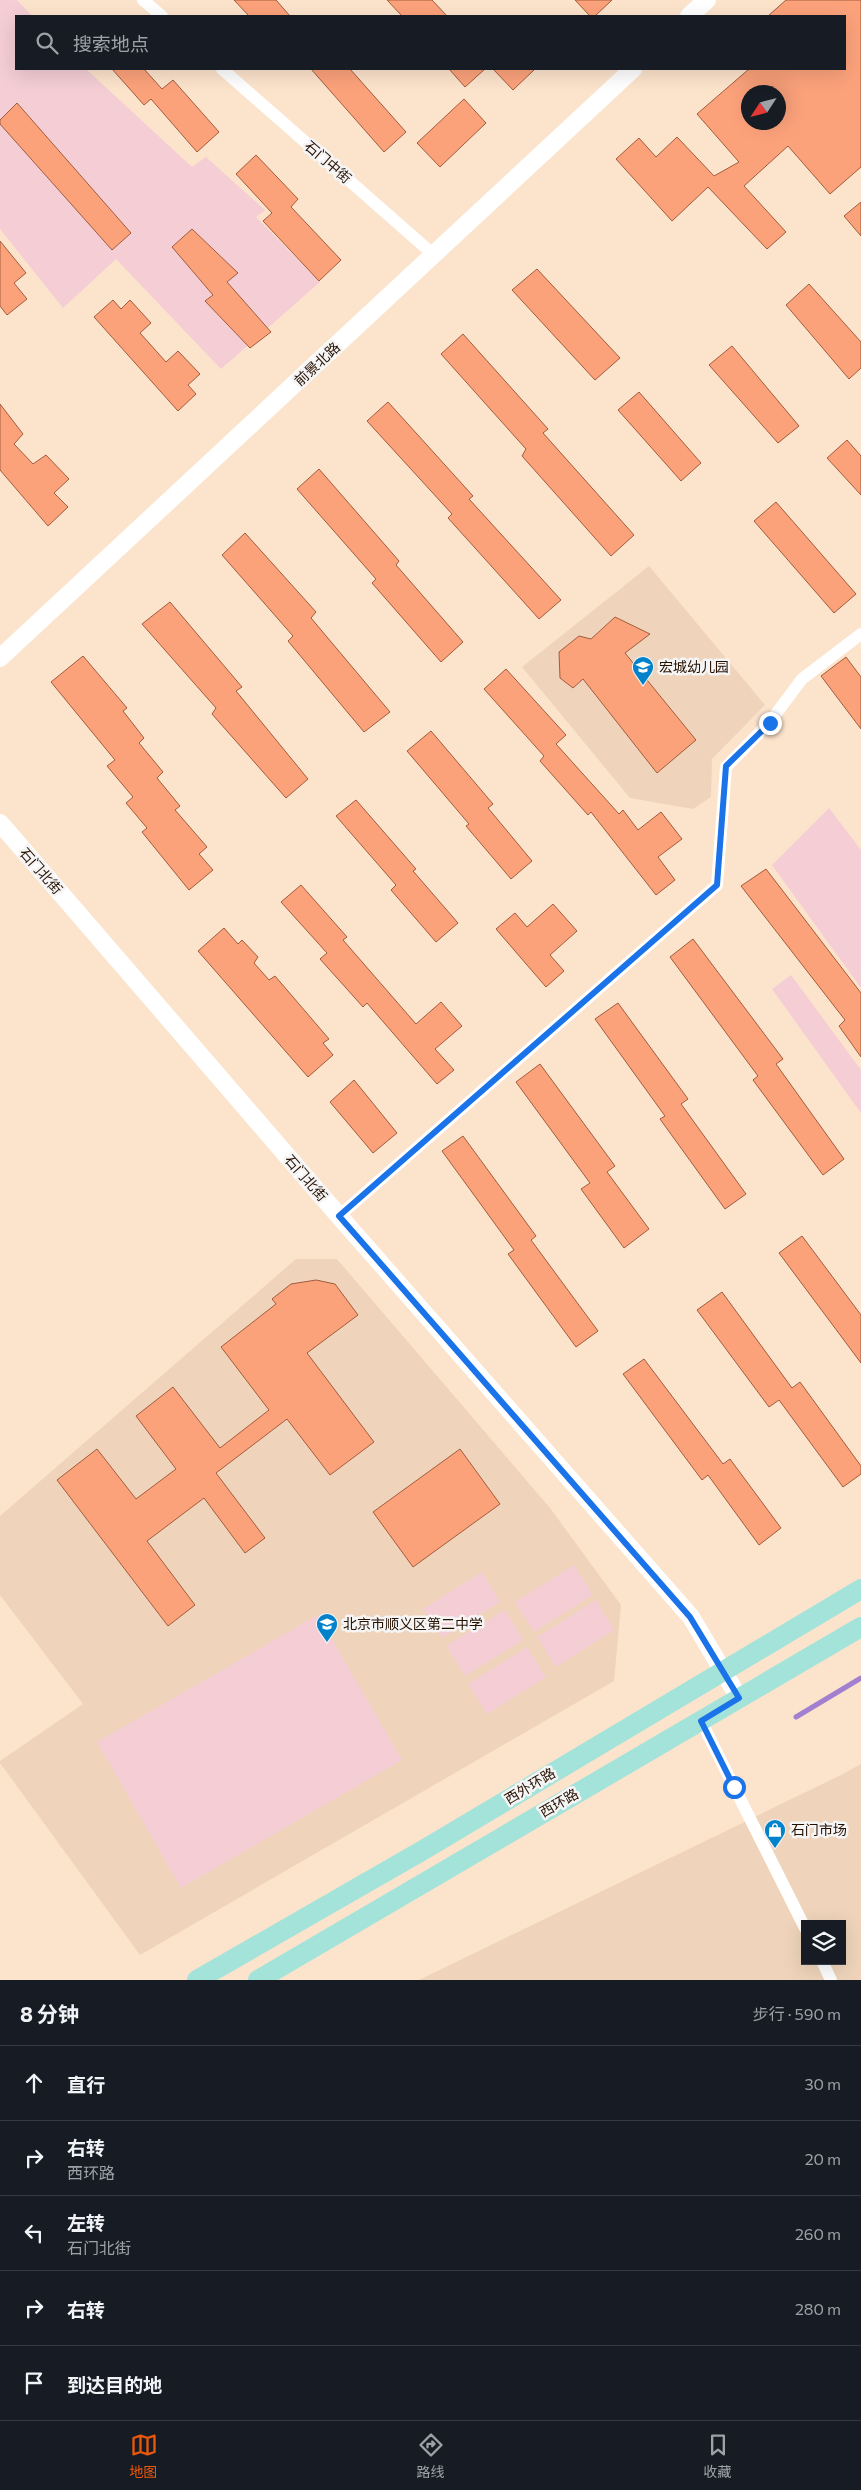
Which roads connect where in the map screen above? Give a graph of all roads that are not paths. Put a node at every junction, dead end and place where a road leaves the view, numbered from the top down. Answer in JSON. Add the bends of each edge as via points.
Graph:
{"nodes":[{"id":1,"x":143,"y":0,"type":"edge"},
{"id":2,"x":707,"y":0,"type":"edge"},
{"id":3,"x":161,"y":15,"type":"edge"},
{"id":4,"x":691,"y":15,"type":"edge"},
{"id":5,"x":223,"y":70,"type":"edge"},
{"id":6,"x":632,"y":70,"type":"edge"},
{"id":7,"x":434,"y":255,"type":"junction"},
{"id":8,"x":861,"y":634,"type":"edge"},
{"id":9,"x":0,"y":658,"type":"edge"},
{"id":10,"x":0,"y":824,"type":"edge"},
{"id":11,"x":339,"y":1216,"type":"junction"},
{"id":12,"x":861,"y":1589,"type":"edge"},
{"id":13,"x":861,"y":1628,"type":"edge"},
{"id":14,"x":724,"y":1670,"type":"junction"},
{"id":15,"x":739,"y":1698,"type":"junction"},
{"id":16,"x":701,"y":1721,"type":"junction"},
{"id":17,"x":801,"y":1920,"type":"edge"},
{"id":18,"x":824,"y":1965,"type":"edge"},
{"id":19,"x":196,"y":1980,"type":"edge"},
{"id":20,"x":258,"y":1980,"type":"edge"},
{"id":21,"x":831,"y":1980,"type":"edge"}],
"edges":[{"from":1,"to":3,"type":"street"},
{"from":2,"to":4,"type":"street"},
{"from":5,"to":7,"type":"street","name":"石门中街"},
{"from":6,"to":7,"type":"street","name":"前景北路"},
{"from":7,"to":9,"type":"street","name":"前景北路"},
{"from":8,"to":11,"type":"street","via":[[802,679],[770,723],[726,766],[717,885]]},
{"from":10,"to":11,"type":"street","name":"石门北街"},
{"from":11,"to":14,"type":"street","name":"石门北街","via":[[690,1617]]},
{"from":12,"to":14,"type":"main road","name":"西外环路"},
{"from":13,"to":15,"type":"main road","name":"西环路"},
{"from":14,"to":15,"type":"street","name":"石门北街"},
{"from":14,"to":19,"type":"main road","name":"西外环路"},
{"from":15,"to":16,"type":"main road","name":"西环路"},
{"from":16,"to":17,"type":"street"},
{"from":16,"to":20,"type":"main road","name":"西环路"},
{"from":18,"to":21,"type":"street"}]}
